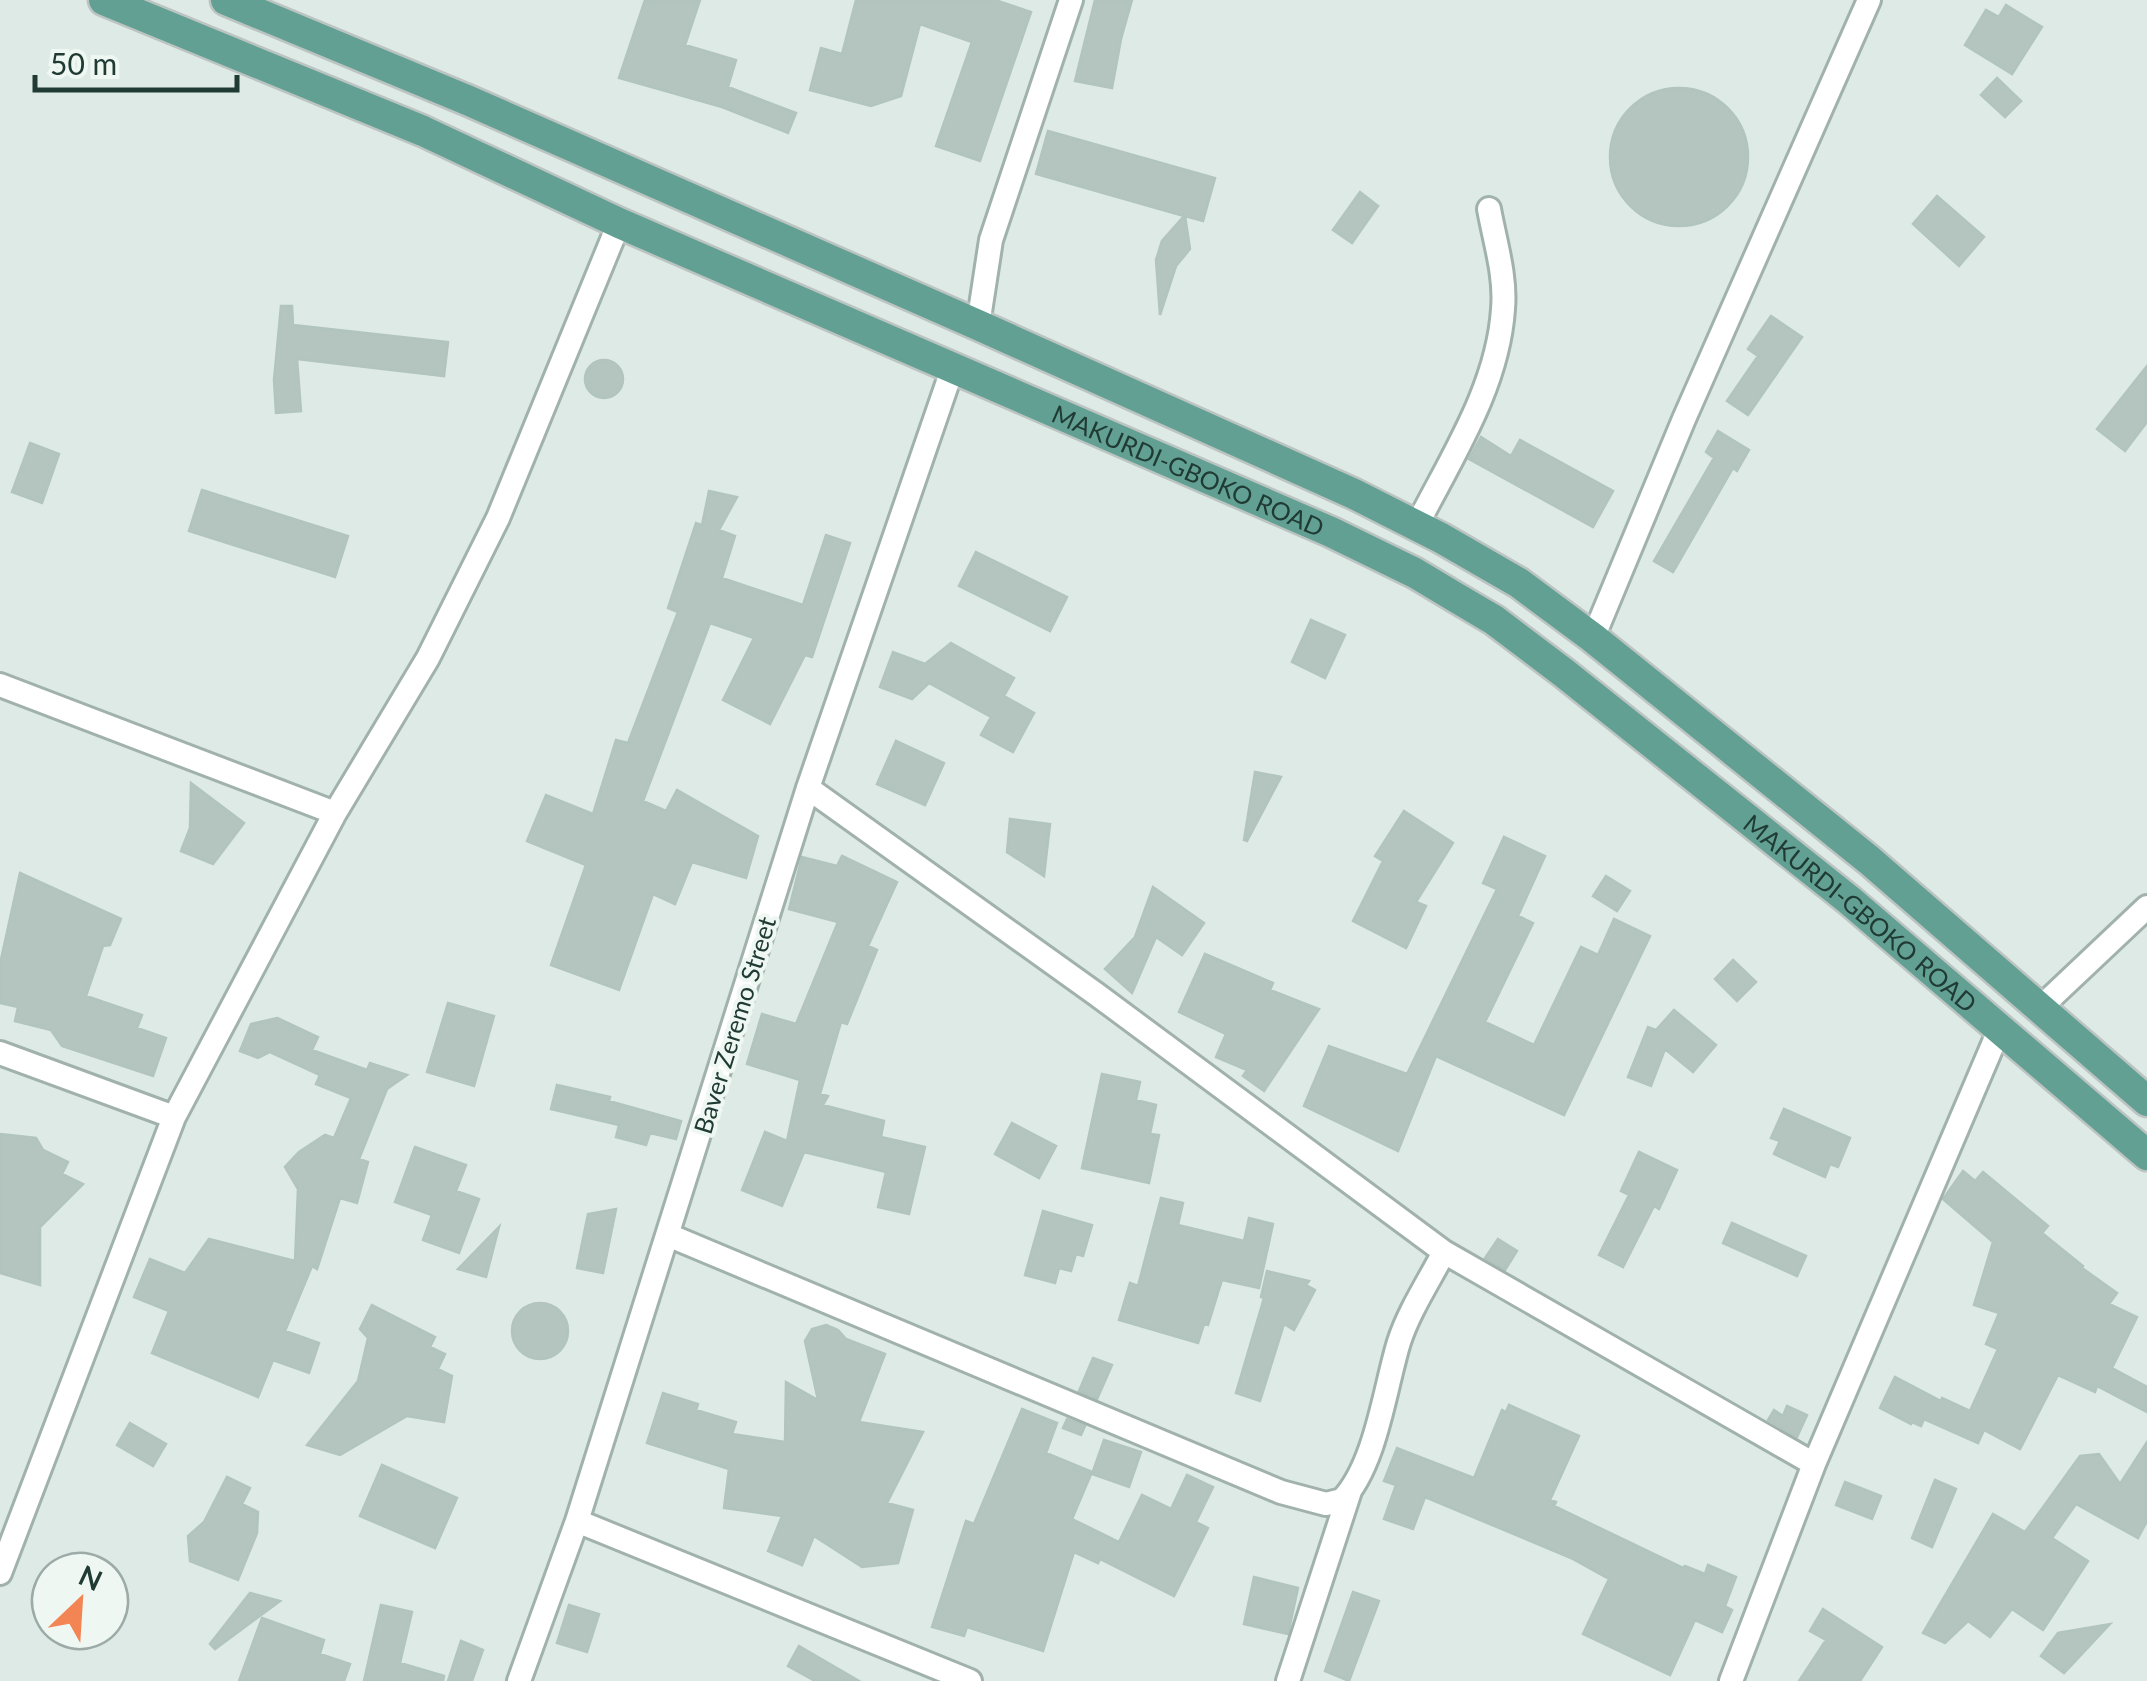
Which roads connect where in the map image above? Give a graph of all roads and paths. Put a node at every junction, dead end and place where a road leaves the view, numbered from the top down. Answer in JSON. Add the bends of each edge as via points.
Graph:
{"nodes":[{"id":1,"x":104,"y":0,"type":"edge"},
{"id":2,"x":226,"y":0,"type":"edge"},
{"id":3,"x":1071,"y":0,"type":"edge"},
{"id":4,"x":1869,"y":0,"type":"edge"},
{"id":5,"x":1489,"y":209,"type":"dead end"},
{"id":6,"x":619,"y":223,"type":"junction"},
{"id":7,"x":978,"y":325,"type":"junction"},
{"id":8,"x":952,"y":370,"type":"junction"},
{"id":9,"x":1429,"y":532,"type":"junction"},
{"id":10,"x":1416,"y":573,"type":"junction"},
{"id":11,"x":1593,"y":638,"type":"junction"},
{"id":12,"x":0,"y":685,"type":"edge"},
{"id":13,"x":808,"y":788,"type":"junction"},
{"id":14,"x":335,"y":812,"type":"junction"},
{"id":15,"x":2147,"y":907,"type":"edge"},
{"id":16,"x":2040,"y":1008,"type":"junction"},
{"id":17,"x":2000,"y":1028,"type":"junction"},
{"id":18,"x":0,"y":1053,"type":"edge"},
{"id":19,"x":2147,"y":1101,"type":"edge"},
{"id":20,"x":174,"y":1116,"type":"junction"},
{"id":21,"x":2147,"y":1155,"type":"edge"},
{"id":22,"x":668,"y":1235,"type":"junction"},
{"id":23,"x":1444,"y":1252,"type":"junction"},
{"id":24,"x":1814,"y":1464,"type":"junction"},
{"id":25,"x":1350,"y":1491,"type":"junction"},
{"id":26,"x":577,"y":1520,"type":"junction"},
{"id":27,"x":0,"y":1573,"type":"edge"},
{"id":28,"x":518,"y":1681,"type":"edge"},
{"id":29,"x":970,"y":1681,"type":"edge"},
{"id":30,"x":1288,"y":1681,"type":"edge"},
{"id":31,"x":1731,"y":1681,"type":"edge"}],
"edges":[{"from":1,"to":6,"type":"main road","name":"MAKURDI-GBOKO ROAD","via":[[422,131]]},
{"from":2,"to":7,"type":"main road"},
{"from":3,"to":7,"type":"street","via":[[992,240]]},
{"from":4,"to":11,"type":"street"},
{"from":5,"to":9,"type":"street","via":[[1503,280],[1494,358]]},
{"from":6,"to":8,"type":"main road","name":"MAKURDI-GBOKO ROAD"},
{"from":6,"to":14,"type":"street","via":[[498,518],[428,658]]},
{"from":7,"to":9,"type":"main road"},
{"from":8,"to":10,"type":"main road","name":"MAKURDI-GBOKO ROAD"},
{"from":8,"to":13,"type":"street","name":"Baver Zeremo Street"},
{"from":9,"to":10,"type":"main road"},
{"from":9,"to":11,"type":"main road","via":[[1519,583]]},
{"from":10,"to":17,"type":"main road","name":"MAKURDI-GBOKO ROAD","via":[[1494,620],[1586,690]]},
{"from":11,"to":16,"type":"main road"},
{"from":12,"to":14,"type":"street"},
{"from":13,"to":22,"type":"street","name":"Baver Zeremo Street"},
{"from":13,"to":23,"type":"street"},
{"from":14,"to":20,"type":"street"},
{"from":15,"to":16,"type":"street"},
{"from":16,"to":19,"type":"main road"},
{"from":17,"to":21,"type":"main road","name":"MAKURDI-GBOKO ROAD"},
{"from":17,"to":24,"type":"street"},
{"from":18,"to":20,"type":"street"},
{"from":20,"to":27,"type":"street"},
{"from":22,"to":25,"type":"street","via":[[1281,1492],[1326,1504]]},
{"from":22,"to":26,"type":"street","name":"Baver Zeremo Street"},
{"from":23,"to":24,"type":"street"},
{"from":23,"to":25,"type":"street","via":[[1400,1339],[1382,1418]]},
{"from":24,"to":31,"type":"street"},
{"from":25,"to":30,"type":"street"},
{"from":26,"to":28,"type":"street","name":"Baver Zeremo Street"},
{"from":26,"to":29,"type":"street"}]}
